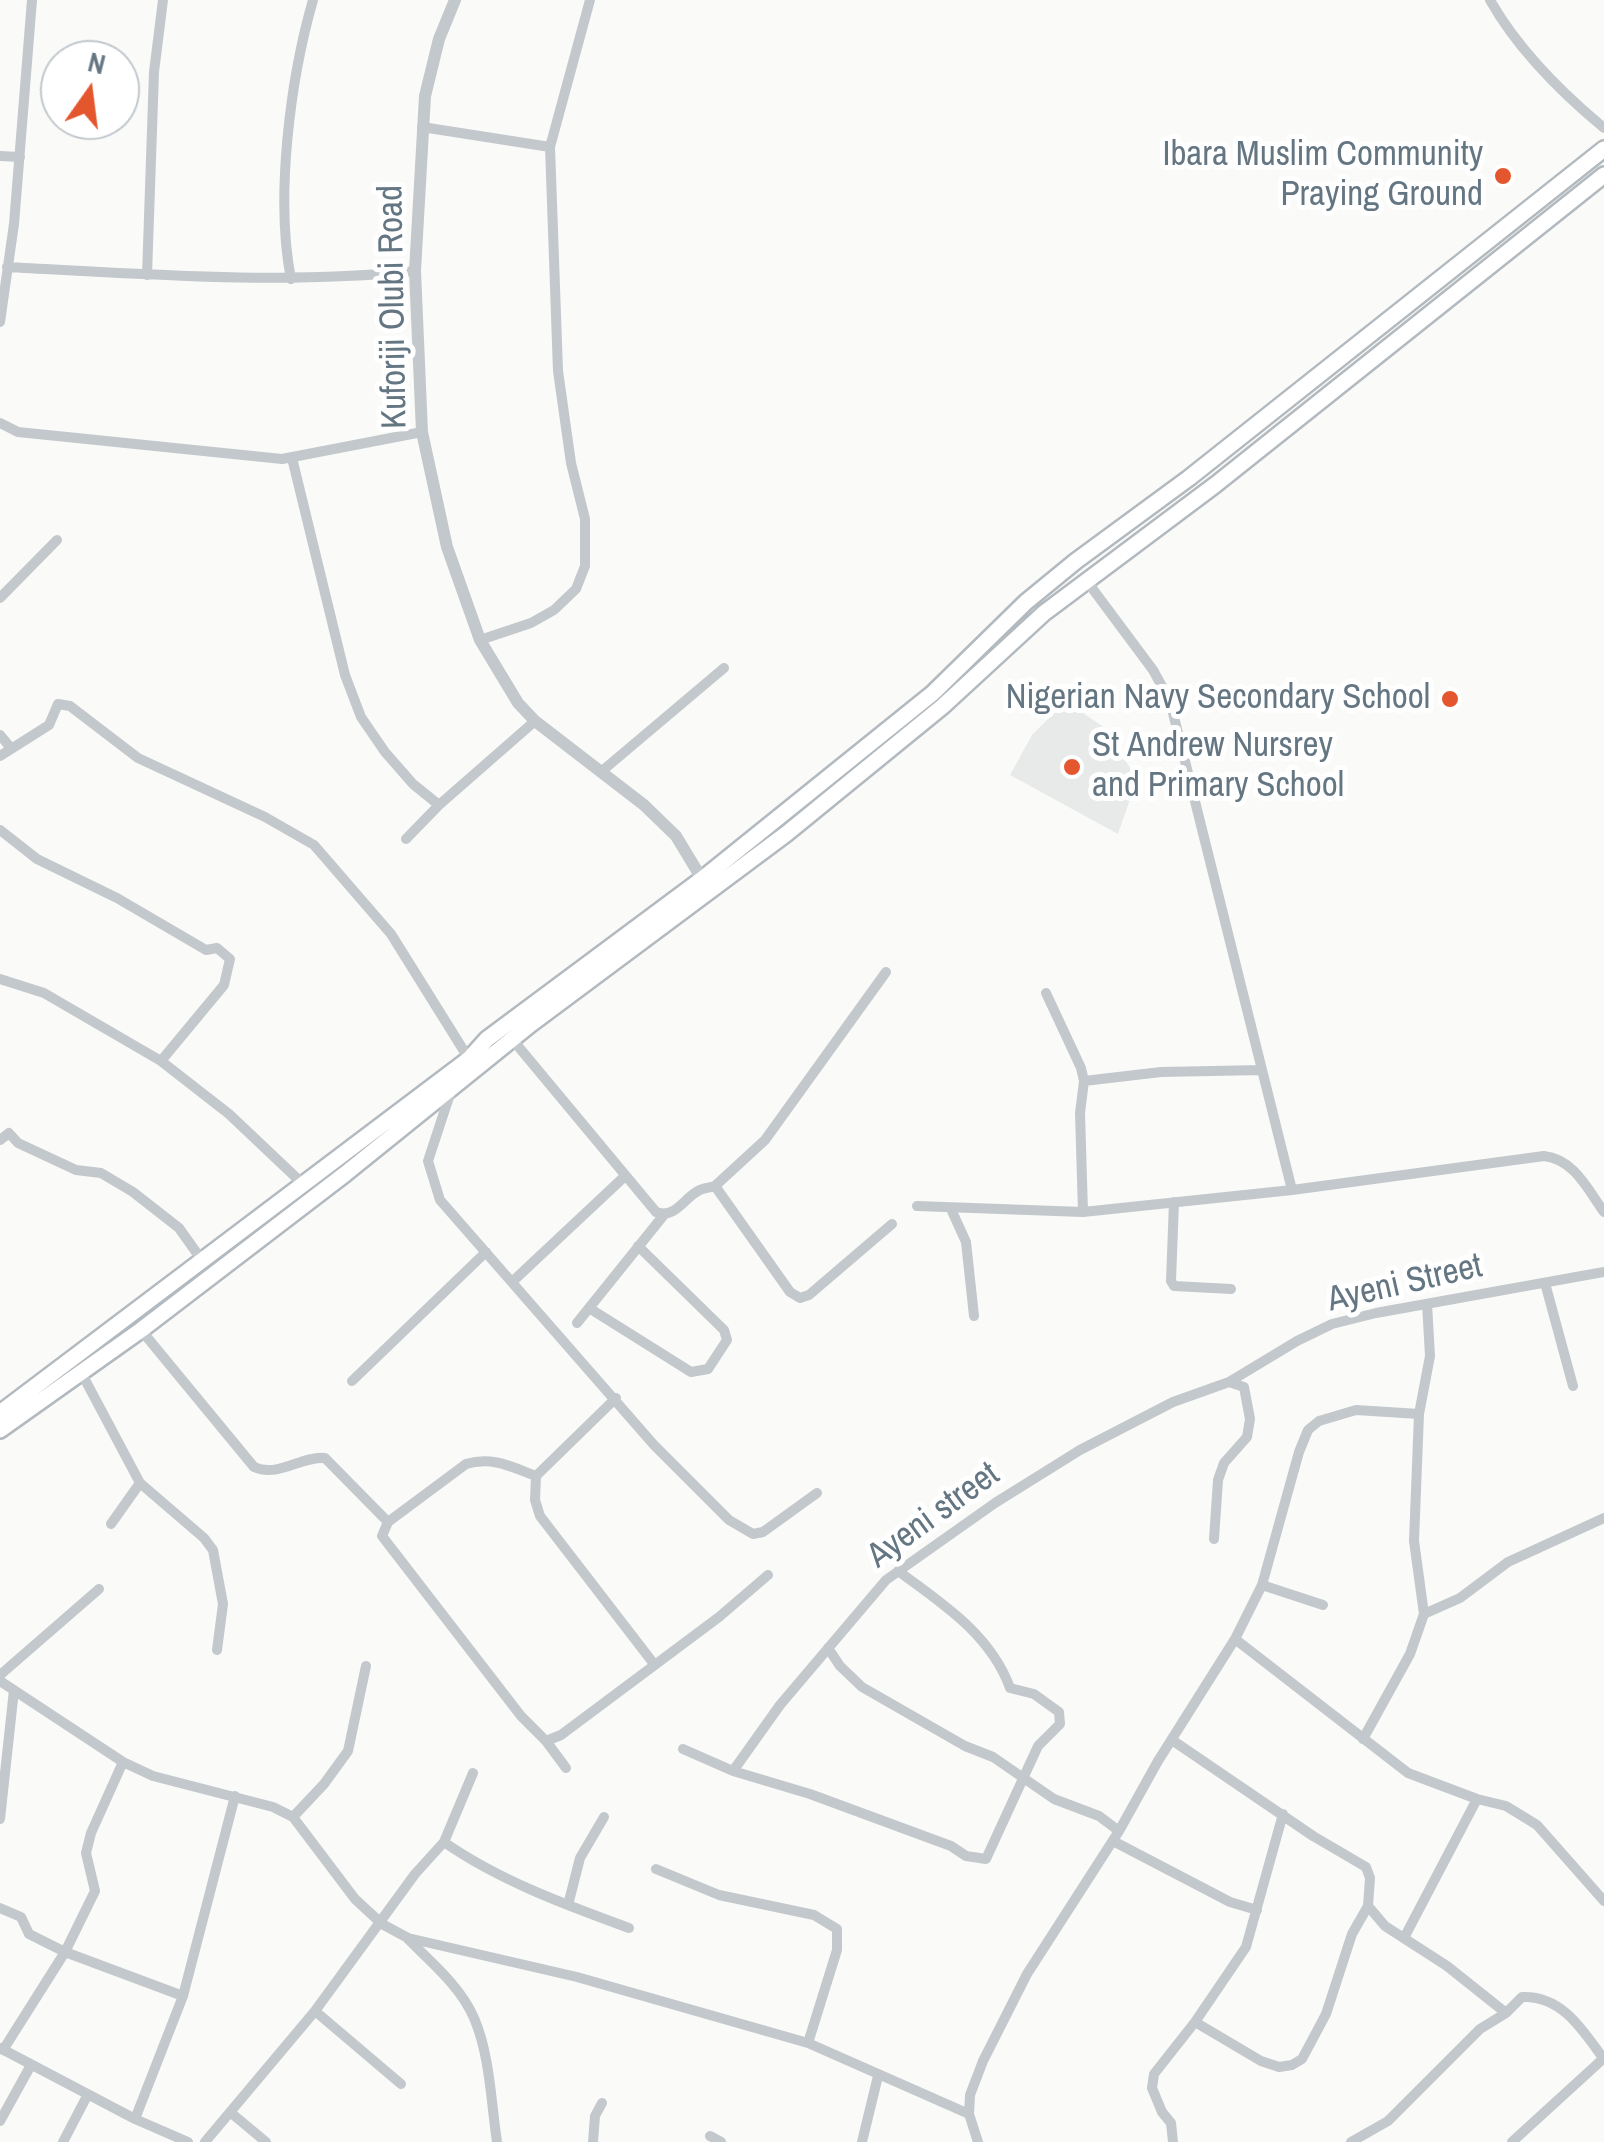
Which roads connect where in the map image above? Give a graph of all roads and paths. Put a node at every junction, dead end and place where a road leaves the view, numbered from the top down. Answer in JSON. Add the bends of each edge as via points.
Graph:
{"nodes":[{"id":1,"x":32,"y":0,"type":"edge"},
{"id":2,"x":163,"y":0,"type":"edge"},
{"id":3,"x":313,"y":0,"type":"edge"},
{"id":4,"x":455,"y":0,"type":"edge"},
{"id":5,"x":590,"y":0,"type":"edge"},
{"id":6,"x":1490,"y":0,"type":"edge"},
{"id":7,"x":422,"y":128,"type":"junction"},
{"id":8,"x":1604,"y":128,"type":"edge"},
{"id":9,"x":550,"y":147,"type":"junction"},
{"id":10,"x":1604,"y":149,"type":"edge"},
{"id":11,"x":0,"y":156,"type":"edge"},
{"id":12,"x":20,"y":157,"type":"junction"},
{"id":13,"x":1604,"y":175,"type":"edge"},
{"id":14,"x":6,"y":266,"type":"junction"},
{"id":15,"x":415,"y":270,"type":"junction"},
{"id":16,"x":148,"y":275,"type":"junction"},
{"id":17,"x":291,"y":279,"type":"junction"},
{"id":18,"x":0,"y":322,"type":"edge"},
{"id":19,"x":0,"y":424,"type":"edge"},
{"id":20,"x":422,"y":432,"type":"junction"},
{"id":21,"x":292,"y":458,"type":"junction"},
{"id":22,"x":56,"y":540,"type":"dead end"},
{"id":23,"x":1086,"y":580,"type":"junction"},
{"id":24,"x":0,"y":598,"type":"edge"},
{"id":25,"x":480,"y":640,"type":"junction"},
{"id":26,"x":724,"y":668,"type":"dead end"},
{"id":27,"x":938,"y":699,"type":"junction"},
{"id":28,"x":535,"y":721,"type":"junction"},
{"id":29,"x":0,"y":736,"type":"edge"},
{"id":30,"x":10,"y":747,"type":"junction"},
{"id":31,"x":0,"y":756,"type":"edge"},
{"id":32,"x":602,"y":771,"type":"junction"},
{"id":33,"x":438,"y":805,"type":"junction"},
{"id":34,"x":0,"y":830,"type":"edge"},
{"id":35,"x":406,"y":839,"type":"dead end"},
{"id":36,"x":702,"y":878,"type":"junction"},
{"id":37,"x":886,"y":972,"type":"dead end"},
{"id":38,"x":0,"y":979,"type":"edge"},
{"id":39,"x":577,"y":981,"type":"junction"},
{"id":40,"x":1046,"y":993,"type":"dead end"},
{"id":41,"x":512,"y":1039,"type":"junction"},
{"id":42,"x":469,"y":1059,"type":"junction"},
{"id":43,"x":161,"y":1061,"type":"junction"},
{"id":44,"x":1262,"y":1070,"type":"junction"},
{"id":45,"x":1084,"y":1082,"type":"junction"},
{"id":46,"x":451,"y":1091,"type":"junction"},
{"id":47,"x":4,"y":1132,"type":"edge"},
{"id":48,"x":624,"y":1177,"type":"junction"},
{"id":49,"x":304,"y":1186,"type":"junction"},
{"id":50,"x":715,"y":1186,"type":"junction"},
{"id":51,"x":1292,"y":1190,"type":"junction"},
{"id":52,"x":1174,"y":1202,"type":"junction"},
{"id":53,"x":917,"y":1206,"type":"dead end"},
{"id":54,"x":951,"y":1209,"type":"junction"},
{"id":55,"x":1082,"y":1212,"type":"junction"},
{"id":56,"x":1604,"y":1212,"type":"edge"},
{"id":57,"x":663,"y":1216,"type":"junction"},
{"id":58,"x":892,"y":1224,"type":"dead end"},
{"id":59,"x":638,"y":1246,"type":"junction"},
{"id":60,"x":486,"y":1252,"type":"junction"},
{"id":61,"x":202,"y":1259,"type":"junction"},
{"id":62,"x":1604,"y":1272,"type":"edge"},
{"id":63,"x":512,"y":1282,"type":"junction"},
{"id":64,"x":1546,"y":1283,"type":"junction"},
{"id":65,"x":1231,"y":1290,"type":"dead end"},
{"id":66,"x":1427,"y":1304,"type":"junction"},
{"id":67,"x":588,"y":1308,"type":"junction"},
{"id":68,"x":974,"y":1316,"type":"dead end"},
{"id":69,"x":576,"y":1323,"type":"dead end"},
{"id":70,"x":142,"y":1330,"type":"junction"},
{"id":71,"x":82,"y":1374,"type":"junction"},
{"id":72,"x":352,"y":1381,"type":"dead end"},
{"id":73,"x":1229,"y":1382,"type":"junction"},
{"id":74,"x":1573,"y":1386,"type":"dead end"},
{"id":75,"x":616,"y":1398,"type":"junction"},
{"id":76,"x":0,"y":1413,"type":"edge"},
{"id":77,"x":1419,"y":1414,"type":"junction"},
{"id":78,"x":0,"y":1430,"type":"edge"},
{"id":79,"x":536,"y":1476,"type":"junction"},
{"id":80,"x":140,"y":1483,"type":"junction"},
{"id":81,"x":816,"y":1493,"type":"dead end"},
{"id":82,"x":1604,"y":1518,"type":"edge"},
{"id":83,"x":388,"y":1522,"type":"junction"},
{"id":84,"x":111,"y":1524,"type":"dead end"},
{"id":85,"x":1214,"y":1539,"type":"dead end"},
{"id":86,"x":898,"y":1571,"type":"junction"},
{"id":87,"x":768,"y":1575,"type":"dead end"},
{"id":88,"x":1262,"y":1585,"type":"junction"},
{"id":89,"x":99,"y":1589,"type":"dead end"},
{"id":90,"x":1323,"y":1604,"type":"dead end"},
{"id":91,"x":1424,"y":1614,"type":"junction"},
{"id":92,"x":1235,"y":1639,"type":"junction"},
{"id":93,"x":828,"y":1648,"type":"junction"},
{"id":94,"x":217,"y":1650,"type":"dead end"},
{"id":95,"x":654,"y":1664,"type":"junction"},
{"id":96,"x":366,"y":1666,"type":"dead end"},
{"id":97,"x":0,"y":1678,"type":"edge"},
{"id":98,"x":14,"y":1690,"type":"junction"},
{"id":99,"x":1363,"y":1739,"type":"junction"},
{"id":100,"x":1172,"y":1740,"type":"junction"},
{"id":101,"x":546,"y":1742,"type":"junction"},
{"id":102,"x":683,"y":1749,"type":"dead end"},
{"id":103,"x":123,"y":1762,"type":"junction"},
{"id":104,"x":566,"y":1768,"type":"dead end"},
{"id":105,"x":733,"y":1772,"type":"junction"},
{"id":106,"x":473,"y":1774,"type":"dead end"},
{"id":107,"x":1021,"y":1778,"type":"junction"},
{"id":108,"x":235,"y":1796,"type":"junction"},
{"id":109,"x":1477,"y":1799,"type":"junction"},
{"id":110,"x":1283,"y":1814,"type":"junction"},
{"id":111,"x":293,"y":1817,"type":"junction"},
{"id":112,"x":604,"y":1817,"type":"dead end"},
{"id":113,"x":0,"y":1820,"type":"edge"},
{"id":114,"x":1116,"y":1836,"type":"junction"},
{"id":115,"x":444,"y":1842,"type":"junction"},
{"id":116,"x":656,"y":1869,"type":"dead end"},
{"id":117,"x":1604,"y":1902,"type":"edge"},
{"id":118,"x":568,"y":1905,"type":"junction"},
{"id":119,"x":1368,"y":1906,"type":"junction"},
{"id":120,"x":0,"y":1908,"type":"edge"},
{"id":121,"x":1257,"y":1910,"type":"junction"},
{"id":122,"x":382,"y":1924,"type":"junction"},
{"id":123,"x":628,"y":1928,"type":"dead end"},
{"id":124,"x":408,"y":1938,"type":"junction"},
{"id":125,"x":1404,"y":1938,"type":"junction"},
{"id":126,"x":65,"y":1952,"type":"junction"},
{"id":127,"x":183,"y":1996,"type":"junction"},
{"id":128,"x":315,"y":2011,"type":"junction"},
{"id":129,"x":1506,"y":2013,"type":"junction"},
{"id":130,"x":1195,"y":2022,"type":"junction"},
{"id":131,"x":808,"y":2043,"type":"junction"},
{"id":132,"x":2,"y":2049,"type":"edge"},
{"id":133,"x":1604,"y":2058,"type":"edge"},
{"id":134,"x":31,"y":2066,"type":"junction"},
{"id":135,"x":878,"y":2076,"type":"junction"},
{"id":136,"x":401,"y":2084,"type":"dead end"},
{"id":137,"x":88,"y":2096,"type":"junction"},
{"id":138,"x":602,"y":2102,"type":"dead end"},
{"id":139,"x":230,"y":2112,"type":"junction"},
{"id":140,"x":969,"y":2114,"type":"junction"},
{"id":141,"x":135,"y":2118,"type":"junction"},
{"id":142,"x":0,"y":2121,"type":"edge"},
{"id":143,"x":63,"y":2142,"type":"edge"},
{"id":144,"x":188,"y":2142,"type":"edge"},
{"id":145,"x":205,"y":2142,"type":"edge"},
{"id":146,"x":266,"y":2142,"type":"edge"},
{"id":147,"x":497,"y":2142,"type":"edge"},
{"id":148,"x":592,"y":2142,"type":"edge"},
{"id":149,"x":862,"y":2142,"type":"edge"},
{"id":150,"x":978,"y":2142,"type":"edge"},
{"id":151,"x":1173,"y":2142,"type":"edge"},
{"id":152,"x":1350,"y":2142,"type":"edge"},
{"id":153,"x":1512,"y":2142,"type":"edge"}],
"edges":[{"from":1,"to":12,"type":"street"},
{"from":2,"to":16,"type":"street","via":[[154,72]]},
{"from":3,"to":17,"type":"street","via":[[290,123],[284,221]]},
{"from":4,"to":7,"type":"street","name":"Kuforiji Olubi Road","via":[[439,40]]},
{"from":5,"to":9,"type":"street"},
{"from":6,"to":8,"type":"street","via":[[1543,68]]},
{"from":7,"to":9,"type":"street"},
{"from":7,"to":15,"type":"street","name":"Kuforiji Olubi Road"},
{"from":9,"to":25,"type":"street","via":[[558,371],[585,519],[586,566],[576,589],[554,610]]},
{"from":10,"to":27,"type":"main road","via":[[1076,561],[1014,613]]},
{"from":11,"to":12,"type":"street"},
{"from":12,"to":14,"type":"street"},
{"from":13,"to":23,"type":"main road"},
{"from":14,"to":16,"type":"street"},
{"from":14,"to":18,"type":"street"},
{"from":15,"to":17,"type":"street"},
{"from":15,"to":20,"type":"street","name":"Kuforiji Olubi Road"},
{"from":16,"to":17,"type":"street"},
{"from":19,"to":21,"type":"street","via":[[18,432]]},
{"from":20,"to":21,"type":"street"},
{"from":20,"to":25,"type":"street","name":"Kuforiji Olubi Road","via":[[447,547]]},
{"from":21,"to":33,"type":"street","via":[[361,716]]},
{"from":22,"to":24,"type":"street"},
{"from":23,"to":27,"type":"main road"},
{"from":23,"to":44,"type":"street","via":[[1170,701]]},
{"from":25,"to":28,"type":"street","name":"Kuforiji Olubi Road"},
{"from":26,"to":32,"type":"street"},
{"from":27,"to":36,"type":"main road"},
{"from":27,"to":39,"type":"main road","via":[[786,834]]},
{"from":28,"to":32,"type":"street","name":"Kuforiji Olubi Road"},
{"from":28,"to":33,"type":"street"},
{"from":29,"to":30,"type":"street"},
{"from":30,"to":31,"type":"street"},
{"from":30,"to":42,"type":"street","via":[[49,725],[58,704],[70,706],[138,758],[314,844],[391,934]]},
{"from":32,"to":36,"type":"street","name":"Kuforiji Olubi Road","via":[[676,836]]},
{"from":33,"to":35,"type":"street"},
{"from":34,"to":43,"type":"street","via":[[37,859],[230,959],[224,986]]},
{"from":36,"to":39,"type":"main road"},
{"from":37,"to":50,"type":"street","via":[[765,1140]]},
{"from":38,"to":43,"type":"street","via":[[44,993]]},
{"from":39,"to":41,"type":"main road"},
{"from":39,"to":42,"type":"main road","via":[[488,1039]]},
{"from":40,"to":45,"type":"street"},
{"from":41,"to":46,"type":"main road"},
{"from":41,"to":48,"type":"street"},
{"from":42,"to":49,"type":"main road"},
{"from":43,"to":49,"type":"street","via":[[230,1114]]},
{"from":44,"to":45,"type":"street"},
{"from":44,"to":51,"type":"street"},
{"from":45,"to":55,"type":"street"},
{"from":46,"to":60,"type":"street","via":[[428,1162],[440,1200]]},
{"from":46,"to":70,"type":"main road"},
{"from":47,"to":61,"type":"street","via":[[132,1192],[179,1228]]},
{"from":48,"to":57,"type":"street"},
{"from":48,"to":63,"type":"street"},
{"from":49,"to":61,"type":"main road"},
{"from":50,"to":57,"type":"street"},
{"from":50,"to":58,"type":"street","via":[[800,1298]]},
{"from":51,"to":52,"type":"street"},
{"from":51,"to":56,"type":"street","via":[[1544,1156],[1576,1172]]},
{"from":52,"to":55,"type":"street"},
{"from":52,"to":65,"type":"street","via":[[1174,1286]]},
{"from":53,"to":54,"type":"street"},
{"from":54,"to":55,"type":"street"},
{"from":54,"to":68,"type":"street","via":[[966,1242]]},
{"from":57,"to":59,"type":"street"},
{"from":59,"to":67,"type":"street"},
{"from":59,"to":67,"type":"street","via":[[724,1330],[727,1340],[708,1369],[691,1372]]},
{"from":60,"to":63,"type":"street"},
{"from":60,"to":72,"type":"street"},
{"from":61,"to":76,"type":"main road"},
{"from":62,"to":64,"type":"street","name":"Ayeni Street"},
{"from":63,"to":75,"type":"street"},
{"from":64,"to":66,"type":"street","name":"Ayeni Street"},
{"from":64,"to":74,"type":"street"},
{"from":66,"to":73,"type":"street","name":"Ayeni Street","via":[[1332,1324]]},
{"from":66,"to":77,"type":"street","via":[[1430,1356]]},
{"from":67,"to":69,"type":"street"},
{"from":70,"to":71,"type":"main road"},
{"from":70,"to":83,"type":"street","via":[[254,1468],[270,1471],[325,1458]]},
{"from":71,"to":78,"type":"main road"},
{"from":71,"to":80,"type":"street"},
{"from":73,"to":85,"type":"street","via":[[1244,1387],[1250,1419],[1247,1437],[1218,1480]]},
{"from":73,"to":86,"type":"street","name":"Ayeni street","via":[[1173,1402],[1080,1450]]},
{"from":75,"to":79,"type":"street"},
{"from":75,"to":81,"type":"street","via":[[697,1490],[744,1530],[763,1532]]},
{"from":77,"to":88,"type":"street","via":[[1356,1410],[1308,1430]]},
{"from":77,"to":91,"type":"street","via":[[1414,1540]]},
{"from":79,"to":83,"type":"street","via":[[497,1461],[466,1464]]},
{"from":79,"to":95,"type":"street","via":[[540,1516]]},
{"from":80,"to":84,"type":"street"},
{"from":80,"to":94,"type":"street","via":[[213,1550],[223,1604]]},
{"from":82,"to":91,"type":"street","via":[[1508,1562],[1460,1598]]},
{"from":83,"to":101,"type":"street","via":[[382,1536]]},
{"from":86,"to":93,"type":"street","name":"Ayeni street"},
{"from":86,"to":107,"type":"street","via":[[979,1637],[1002,1664],[1010,1688],[1060,1712],[1060,1724]]},
{"from":87,"to":95,"type":"street"},
{"from":88,"to":90,"type":"street"},
{"from":88,"to":92,"type":"street"},
{"from":89,"to":97,"type":"street"},
{"from":91,"to":99,"type":"street"},
{"from":92,"to":99,"type":"street"},
{"from":92,"to":100,"type":"street"},
{"from":93,"to":105,"type":"street","name":"Ayeni street"},
{"from":93,"to":107,"type":"street","via":[[862,1687]]},
{"from":95,"to":101,"type":"street"},
{"from":96,"to":111,"type":"street","via":[[348,1750]]},
{"from":97,"to":98,"type":"street"},
{"from":98,"to":103,"type":"street"},
{"from":98,"to":113,"type":"street"},
{"from":99,"to":109,"type":"street","via":[[1408,1772]]},
{"from":100,"to":110,"type":"street"},
{"from":100,"to":114,"type":"street"},
{"from":101,"to":104,"type":"street"},
{"from":102,"to":105,"type":"street"},
{"from":103,"to":108,"type":"street","via":[[180,1785]]},
{"from":103,"to":126,"type":"street","via":[[86,1853],[95,1891]]},
{"from":105,"to":107,"type":"street","via":[[976,1859],[986,1859],[994,1847]]},
{"from":106,"to":115,"type":"street"},
{"from":107,"to":114,"type":"street","via":[[1099,1816]]},
{"from":108,"to":111,"type":"street"},
{"from":108,"to":127,"type":"street"},
{"from":109,"to":117,"type":"street","via":[[1506,1806],[1537,1825]]},
{"from":109,"to":125,"type":"street"},
{"from":110,"to":119,"type":"street","via":[[1366,1867]]},
{"from":110,"to":121,"type":"street"},
{"from":111,"to":122,"type":"street"},
{"from":112,"to":118,"type":"street","via":[[580,1858]]},
{"from":114,"to":121,"type":"street","via":[[1230,1902]]},
{"from":114,"to":140,"type":"street","via":[[1027,1974],[983,2061]]},
{"from":115,"to":118,"type":"street"},
{"from":115,"to":122,"type":"street"},
{"from":116,"to":131,"type":"street","via":[[719,1895],[832,1922],[837,1950]]},
{"from":118,"to":123,"type":"street"},
{"from":119,"to":125,"type":"street"},
{"from":119,"to":130,"type":"street","via":[[1302,2059],[1279,2067],[1261,2061]]},
{"from":120,"to":126,"type":"street","via":[[21,1917],[29,1934]]},
{"from":121,"to":130,"type":"street","via":[[1246,1947]]},
{"from":122,"to":124,"type":"street"},
{"from":122,"to":128,"type":"street"},
{"from":124,"to":131,"type":"street"},
{"from":124,"to":147,"type":"street","via":[[474,2016]]},
{"from":125,"to":129,"type":"street"},
{"from":126,"to":127,"type":"street"},
{"from":126,"to":132,"type":"street"},
{"from":127,"to":141,"type":"street"},
{"from":128,"to":136,"type":"street"},
{"from":128,"to":139,"type":"street"},
{"from":129,"to":133,"type":"street","via":[[1522,1998],[1541,1996]]},
{"from":129,"to":152,"type":"street","via":[[1480,2029],[1388,2121]]},
{"from":130,"to":151,"type":"street","via":[[1154,2074],[1152,2088],[1171,2123]]},
{"from":131,"to":135,"type":"street"},
{"from":132,"to":134,"type":"street"},
{"from":133,"to":153,"type":"street"},
{"from":134,"to":137,"type":"street"},
{"from":134,"to":142,"type":"street"},
{"from":135,"to":140,"type":"street"},
{"from":135,"to":149,"type":"street"},
{"from":137,"to":141,"type":"street"},
{"from":137,"to":143,"type":"street"},
{"from":138,"to":148,"type":"street"},
{"from":139,"to":145,"type":"street"},
{"from":139,"to":146,"type":"street"},
{"from":140,"to":150,"type":"street"},
{"from":141,"to":144,"type":"street"}]}
